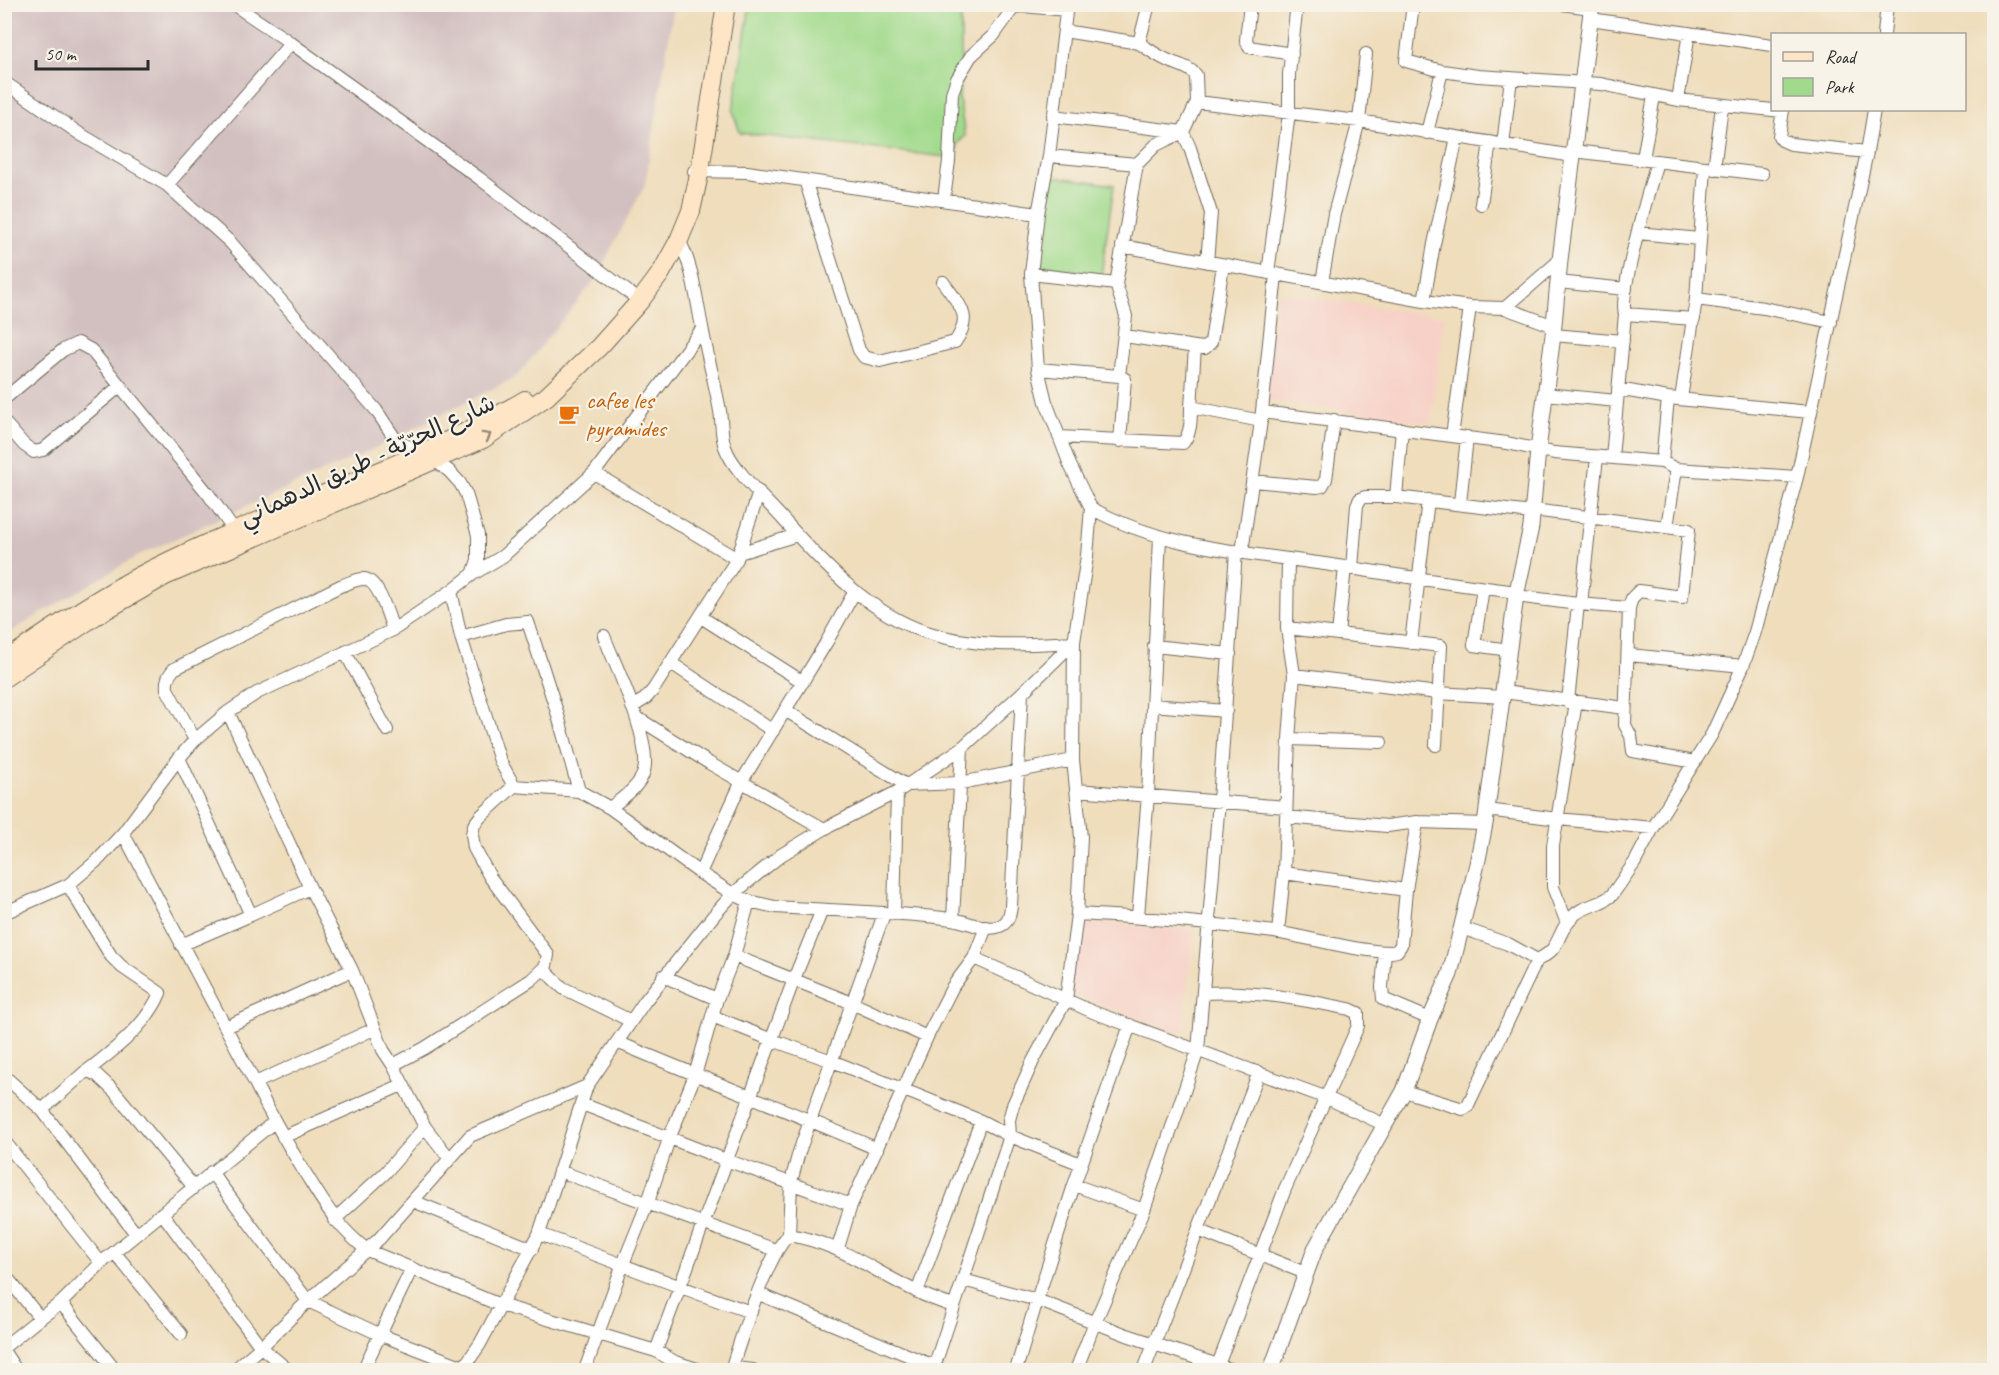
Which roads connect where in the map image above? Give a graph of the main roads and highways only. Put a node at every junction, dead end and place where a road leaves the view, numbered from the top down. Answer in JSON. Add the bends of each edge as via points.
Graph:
{"nodes":[{"id":1,"x":714,"y":4,"type":"edge"},
{"id":2,"x":726,"y":4,"type":"edge"},
{"id":3,"x":695,"y":171,"type":"junction"},
{"id":4,"x":636,"y":299,"type":"junction"},
{"id":5,"x":428,"y":457,"type":"junction"},
{"id":6,"x":4,"y":662,"type":"edge"},
{"id":7,"x":4,"y":678,"type":"edge"}],
"edges":[{"from":1,"to":3,"type":"main road","name":"شارع الحرّيّة - طريق الدهماني"},
{"from":2,"to":3,"type":"main road","name":"شارع الحرّيّة - طريق الدهماني"},
{"from":3,"to":4,"type":"main road","name":"شارع الحرّيّة - طريق الدهماني","via":[[661,253]]},
{"from":3,"to":4,"type":"main road","name":"شارع الحرّيّة - طريق الدهماني","via":[[691,211],[679,240],[661,273]]},
{"from":4,"to":5,"type":"main road","name":"شارع الحرّيّة - طريق الدهماني","via":[[567,366],[524,401]]},
{"from":5,"to":6,"type":"main road","name":"شارع الحرّيّة - طريق الدهماني","via":[[159,566],[116,589]]},
{"from":5,"to":7,"type":"main road","name":"شارع الحرّيّة - طريق الدهماني","via":[[165,576],[95,616]]}]}
